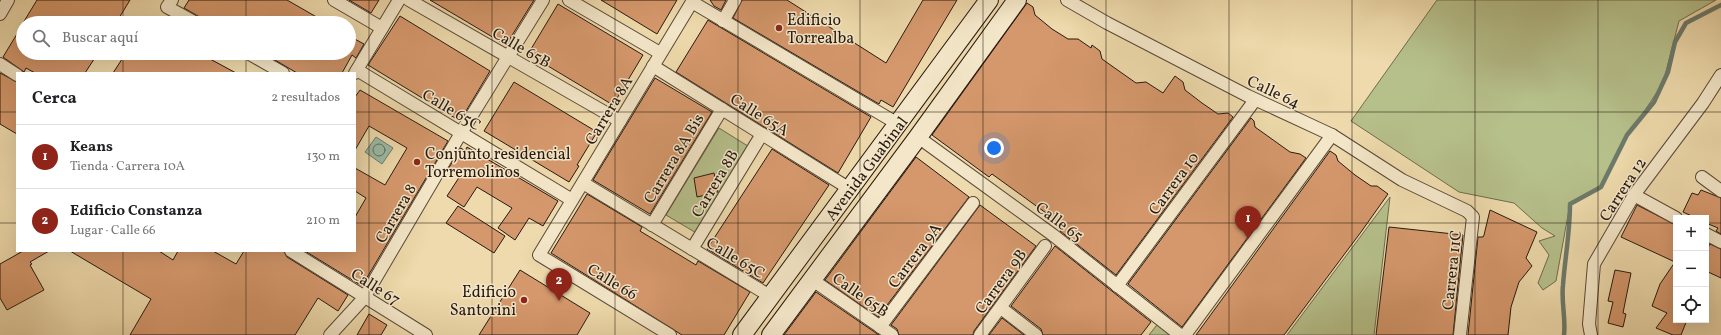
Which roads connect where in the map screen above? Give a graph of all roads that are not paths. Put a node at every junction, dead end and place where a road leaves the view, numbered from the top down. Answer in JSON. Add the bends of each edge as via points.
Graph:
{"nodes":[{"id":1,"x":8,"y":0,"type":"edge"},
{"id":2,"x":334,"y":0,"type":"edge"},
{"id":3,"x":399,"y":0,"type":"edge"},
{"id":4,"x":409,"y":0,"type":"edge"},
{"id":5,"x":543,"y":0,"type":"edge"},
{"id":6,"x":569,"y":0,"type":"edge"},
{"id":7,"x":735,"y":0,"type":"edge"},
{"id":8,"x":989,"y":0,"type":"edge"},
{"id":9,"x":1017,"y":0,"type":"edge"},
{"id":10,"x":1068,"y":0,"type":"edge"},
{"id":11,"x":170,"y":4,"type":"edge"},
{"id":12,"x":0,"y":14,"type":"edge"},
{"id":13,"x":186,"y":16,"type":"edge"},
{"id":14,"x":723,"y":21,"type":"junction"},
{"id":15,"x":382,"y":28,"type":"junction"},
{"id":16,"x":660,"y":53,"type":"junction"},
{"id":17,"x":507,"y":57,"type":"junction"},
{"id":18,"x":260,"y":60,"type":"edge"},
{"id":19,"x":0,"y":64,"type":"edge"},
{"id":20,"x":654,"y":66,"type":"junction"},
{"id":21,"x":281,"y":72,"type":"edge"},
{"id":22,"x":356,"y":72,"type":"edge"},
{"id":23,"x":16,"y":74,"type":"edge"},
{"id":24,"x":1721,"y":75,"type":"edge"},
{"id":25,"x":1255,"y":100,"type":"junction"},
{"id":26,"x":722,"y":109,"type":"junction"},
{"id":27,"x":620,"y":121,"type":"junction"},
{"id":28,"x":898,"y":124,"type":"junction"},
{"id":29,"x":461,"y":133,"type":"junction"},
{"id":30,"x":762,"y":134,"type":"junction"},
{"id":31,"x":1332,"y":135,"type":"junction"},
{"id":32,"x":918,"y":137,"type":"junction"},
{"id":33,"x":1702,"y":177,"type":"dead end"},
{"id":34,"x":583,"y":183,"type":"junction"},
{"id":35,"x":1720,"y":188,"type":"edge"},
{"id":36,"x":850,"y":189,"type":"junction"},
{"id":37,"x":1634,"y":195,"type":"junction"},
{"id":38,"x":572,"y":200,"type":"junction"},
{"id":39,"x":973,"y":203,"type":"dead end"},
{"id":40,"x":1467,"y":211,"type":"joint"},
{"id":41,"x":1673,"y":216,"type":"edge"},
{"id":42,"x":652,"y":225,"type":"junction"},
{"id":43,"x":1709,"y":236,"type":"edge"},
{"id":44,"x":1721,"y":242,"type":"edge"},
{"id":45,"x":1045,"y":246,"type":"dead end"},
{"id":46,"x":692,"y":249,"type":"junction"},
{"id":47,"x":293,"y":252,"type":"edge"},
{"id":48,"x":539,"y":255,"type":"joint"},
{"id":49,"x":811,"y":279,"type":"junction"},
{"id":50,"x":1118,"y":286,"type":"junction"},
{"id":51,"x":770,"y":296,"type":"junction"},
{"id":52,"x":364,"y":298,"type":"junction"},
{"id":53,"x":1001,"y":308,"type":"junction"},
{"id":54,"x":880,"y":327,"type":"junction"},
{"id":55,"x":330,"y":335,"type":"edge"},
{"id":56,"x":426,"y":335,"type":"edge"},
{"id":57,"x":670,"y":335,"type":"edge"},
{"id":58,"x":742,"y":335,"type":"edge"},
{"id":59,"x":771,"y":335,"type":"edge"},
{"id":60,"x":892,"y":335,"type":"edge"},
{"id":61,"x":980,"y":335,"type":"edge"},
{"id":62,"x":1036,"y":335,"type":"edge"},
{"id":63,"x":1180,"y":335,"type":"edge"},
{"id":64,"x":1185,"y":335,"type":"edge"},
{"id":65,"x":1460,"y":335,"type":"edge"},
{"id":66,"x":1591,"y":335,"type":"edge"}],
"edges":[{"from":1,"to":12,"type":"street"},
{"from":2,"to":15,"type":"street"},
{"from":3,"to":15,"type":"street"},
{"from":4,"to":17,"type":"street","name":"Calle 65B"},
{"from":5,"to":17,"type":"street","name":"Carrera 8"},
{"from":6,"to":16,"type":"street"},
{"from":7,"to":14,"type":"street"},
{"from":8,"to":28,"type":"main road","name":"Avenida Guabinal"},
{"from":9,"to":32,"type":"main road","name":"Avenida Guabinal"},
{"from":10,"to":25,"type":"street","name":"Calle 64","via":[[1106,23]]},
{"from":11,"to":13,"type":"street"},
{"from":14,"to":16,"type":"street","name":"Carrera 8A","via":[[692,2]]},
{"from":14,"to":28,"type":"street"},
{"from":15,"to":22,"type":"street"},
{"from":16,"to":20,"type":"street","name":"Carrera 8A"},
{"from":17,"to":27,"type":"street","name":"Calle 65B"},
{"from":17,"to":29,"type":"street","name":"Carrera 8"},
{"from":18,"to":21,"type":"street"},
{"from":19,"to":23,"type":"street"},
{"from":20,"to":26,"type":"street","name":"Calle 65A"},
{"from":20,"to":27,"type":"street","name":"Carrera 8A"},
{"from":22,"to":29,"type":"street","name":"Calle 65C"},
{"from":24,"to":37,"type":"street","name":"Carrera 12"},
{"from":25,"to":31,"type":"street","name":"Calle 64"},
{"from":25,"to":50,"type":"street","name":"Carrera 10"},
{"from":26,"to":30,"type":"street","name":"Calle 65A"},
{"from":26,"to":42,"type":"street","name":"Carrera 8A Bis"},
{"from":27,"to":34,"type":"street","name":"Carrera 8A"},
{"from":28,"to":36,"type":"main road","name":"Avenida Guabinal"},
{"from":29,"to":38,"type":"street","name":"Calle 65C"},
{"from":29,"to":52,"type":"street","name":"Carrera 8"},
{"from":30,"to":36,"type":"street","name":"Calle 65A"},
{"from":30,"to":46,"type":"street","name":"Carrera 8B"},
{"from":31,"to":40,"type":"street","name":"Calle 64","via":[[1402,180]]},
{"from":31,"to":64,"type":"street"},
{"from":32,"to":49,"type":"main road","name":"Avenida Guabinal"},
{"from":32,"to":50,"type":"street","name":"Calle 65","via":[[1053,235]]},
{"from":33,"to":35,"type":"street"},
{"from":34,"to":38,"type":"street","name":"Carrera 8A"},
{"from":34,"to":42,"type":"street","name":"Calle 65C"},
{"from":36,"to":51,"type":"main road","name":"Avenida Guabinal"},
{"from":37,"to":41,"type":"street"},
{"from":37,"to":66,"type":"street","name":"Carrera 12","via":[[1594,264],[1588,324]]},
{"from":38,"to":48,"type":"street","name":"Carrera 8A"},
{"from":39,"to":54,"type":"street","name":"Carrera 9A"},
{"from":40,"to":65,"type":"street","name":"Carrera 11C","via":[[1473,217]]},
{"from":42,"to":46,"type":"street","name":"Calle 65C"},
{"from":43,"to":44,"type":"street"},
{"from":45,"to":53,"type":"street","name":"Carrera 9B"},
{"from":46,"to":51,"type":"street","name":"Calle 65C"},
{"from":47,"to":52,"type":"street","name":"Calle 67"},
{"from":48,"to":57,"type":"street","name":"Calle 66"},
{"from":49,"to":54,"type":"street","name":"Calle 65B"},
{"from":49,"to":59,"type":"main road","name":"Avenida Guabinal"},
{"from":50,"to":63,"type":"street","name":"Calle 65"},
{"from":51,"to":58,"type":"main road","name":"Avenida Guabinal"},
{"from":52,"to":55,"type":"street","name":"Carrera 8"},
{"from":52,"to":56,"type":"street","name":"Calle 67"},
{"from":53,"to":61,"type":"street","name":"Carrera 9B"},
{"from":53,"to":62,"type":"street"},
{"from":54,"to":60,"type":"street","name":"Calle 65B"}]}
